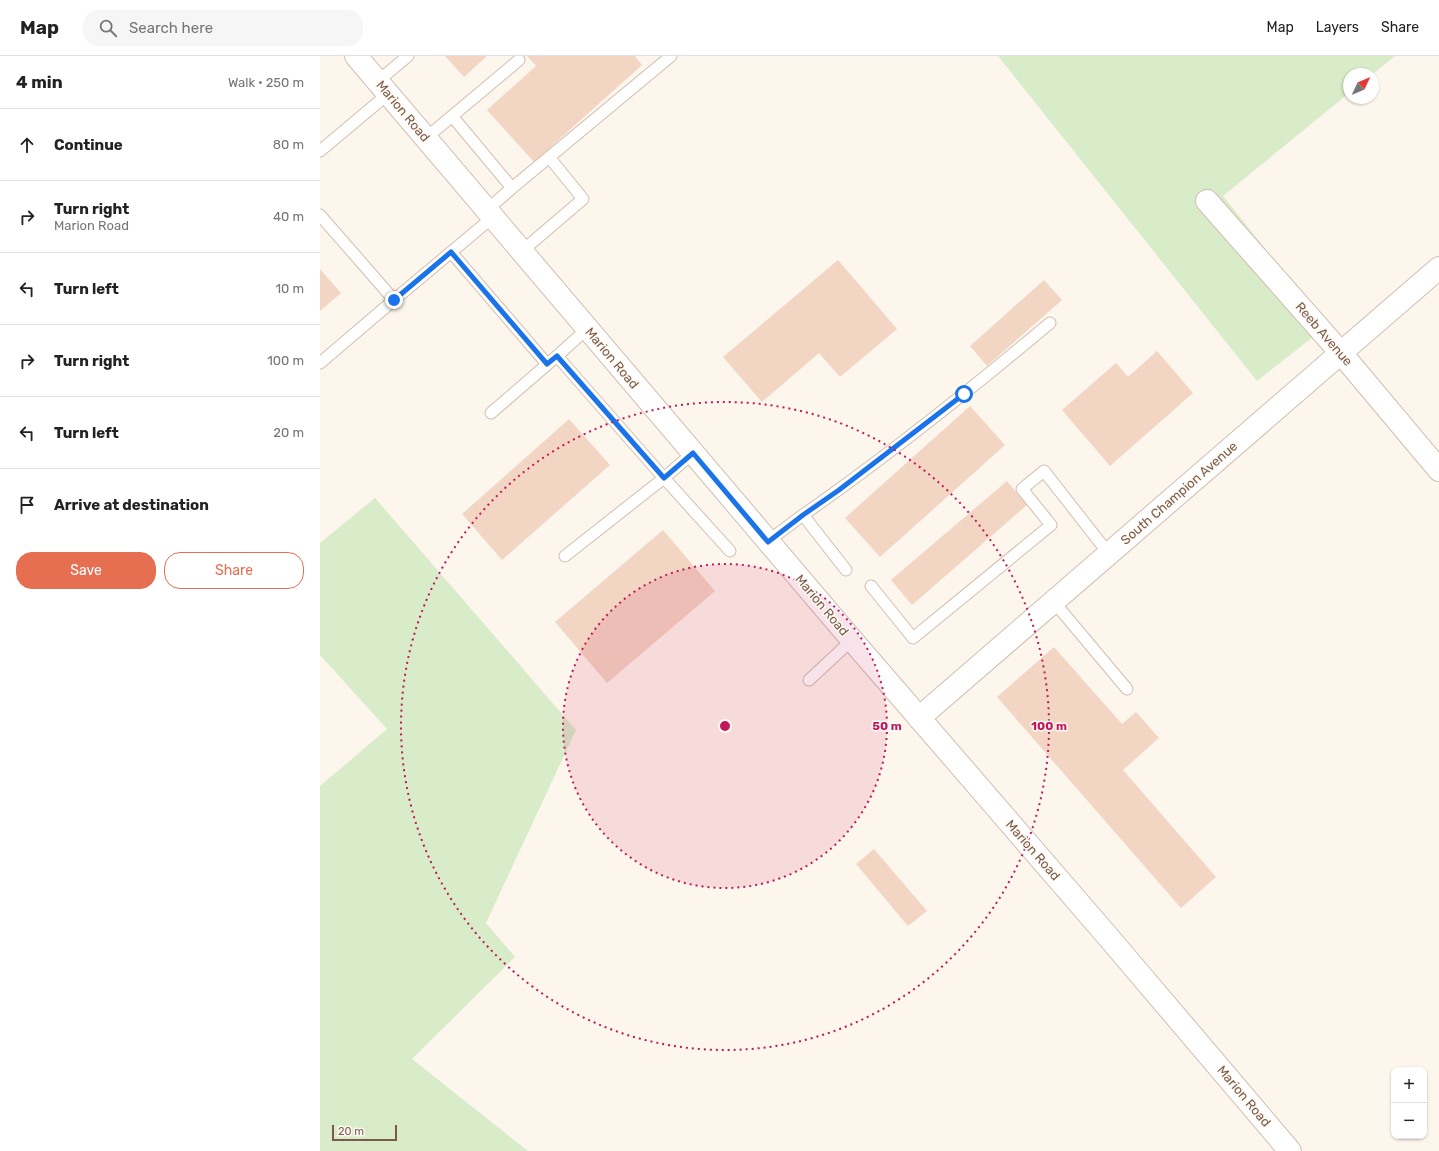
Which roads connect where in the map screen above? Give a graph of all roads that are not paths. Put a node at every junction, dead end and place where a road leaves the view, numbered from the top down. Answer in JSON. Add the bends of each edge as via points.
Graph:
{"nodes":[{"id":1,"x":356,"y":56,"type":"edge"},
{"id":2,"x":408,"y":56,"type":"edge"},
{"id":3,"x":670,"y":56,"type":"edge"},
{"id":4,"x":518,"y":60,"type":"dead end"},
{"id":5,"x":383,"y":87,"type":"junction"},
{"id":6,"x":452,"y":116,"type":"junction"},
{"id":7,"x":426,"y":138,"type":"junction"},
{"id":8,"x":320,"y":151,"type":"edge"},
{"id":9,"x":549,"y":157,"type":"junction"},
{"id":10,"x":512,"y":188,"type":"junction"},
{"id":11,"x":1207,"y":201,"type":"dead end"},
{"id":12,"x":490,"y":213,"type":"junction"},
{"id":13,"x":320,"y":215,"type":"edge"},
{"id":14,"x":522,"y":251,"type":"junction"},
{"id":15,"x":451,"y":252,"type":"junction"},
{"id":16,"x":1439,"y":268,"type":"edge"},
{"id":17,"x":394,"y":300,"type":"junction"},
{"id":18,"x":1050,"y":324,"type":"dead end"},
{"id":19,"x":588,"y":328,"type":"junction"},
{"id":20,"x":1341,"y":353,"type":"junction"},
{"id":21,"x":557,"y":356,"type":"junction"},
{"id":22,"x":320,"y":363,"type":"edge"},
{"id":23,"x":547,"y":364,"type":"junction"},
{"id":24,"x":491,"y":413,"type":"dead end"},
{"id":25,"x":693,"y":453,"type":"junction"},
{"id":26,"x":1439,"y":470,"type":"edge"},
{"id":27,"x":664,"y":478,"type":"junction"},
{"id":28,"x":803,"y":515,"type":"junction"},
{"id":29,"x":768,"y":542,"type":"junction"},
{"id":30,"x":730,"y":551,"type":"dead end"},
{"id":31,"x":1109,"y":554,"type":"junction"},
{"id":32,"x":565,"y":556,"type":"dead end"},
{"id":33,"x":846,"y":570,"type":"dead end"},
{"id":34,"x":871,"y":586,"type":"dead end"},
{"id":35,"x":1054,"y":602,"type":"junction"},
{"id":36,"x":852,"y":640,"type":"junction"},
{"id":37,"x":809,"y":680,"type":"dead end"},
{"id":38,"x":1128,"y":689,"type":"dead end"},
{"id":39,"x":919,"y":718,"type":"junction"},
{"id":40,"x":1290,"y":1151,"type":"edge"}],
"edges":[{"from":1,"to":5,"type":"street","name":"Marion Road"},
{"from":2,"to":5,"type":"lane"},
{"from":3,"to":9,"type":"lane"},
{"from":4,"to":6,"type":"lane"},
{"from":5,"to":7,"type":"street","name":"Marion Road"},
{"from":5,"to":8,"type":"lane"},
{"from":6,"to":7,"type":"lane"},
{"from":6,"to":10,"type":"lane"},
{"from":7,"to":12,"type":"street","name":"Marion Road"},
{"from":9,"to":10,"type":"lane"},
{"from":9,"to":14,"type":"lane","via":[[582,199]]},
{"from":10,"to":12,"type":"lane"},
{"from":11,"to":20,"type":"street","name":"Reeb Avenue"},
{"from":12,"to":14,"type":"street","name":"Marion Road"},
{"from":12,"to":15,"type":"lane"},
{"from":13,"to":17,"type":"lane"},
{"from":14,"to":19,"type":"street","name":"Marion Road"},
{"from":15,"to":17,"type":"lane"},
{"from":15,"to":23,"type":"lane"},
{"from":16,"to":20,"type":"street","name":"South Champion Avenue"},
{"from":17,"to":22,"type":"lane"},
{"from":18,"to":28,"type":"lane","via":[[958,399]]},
{"from":19,"to":21,"type":"lane"},
{"from":19,"to":25,"type":"street","name":"Marion Road"},
{"from":20,"to":26,"type":"street","name":"Reeb Avenue"},
{"from":20,"to":31,"type":"street","name":"South Champion Avenue"},
{"from":21,"to":23,"type":"lane"},
{"from":21,"to":27,"type":"lane"},
{"from":23,"to":24,"type":"lane"},
{"from":25,"to":27,"type":"lane"},
{"from":25,"to":29,"type":"street","name":"Marion Road"},
{"from":27,"to":30,"type":"lane"},
{"from":27,"to":32,"type":"lane"},
{"from":28,"to":29,"type":"lane"},
{"from":28,"to":33,"type":"lane"},
{"from":29,"to":36,"type":"street","name":"Marion Road"},
{"from":31,"to":34,"type":"lane","via":[[1044,471],[1022,488],[1051,525],[914,638]]},
{"from":31,"to":35,"type":"street","name":"South Champion Avenue"},
{"from":35,"to":38,"type":"lane"},
{"from":35,"to":39,"type":"street","name":"South Champion Avenue"},
{"from":36,"to":37,"type":"lane"},
{"from":36,"to":39,"type":"street","name":"Marion Road"},
{"from":39,"to":40,"type":"street","name":"Marion Road"}]}
